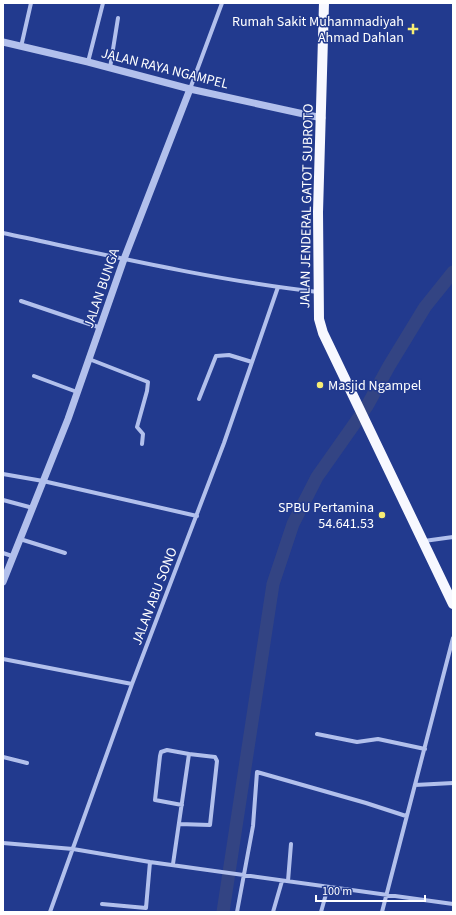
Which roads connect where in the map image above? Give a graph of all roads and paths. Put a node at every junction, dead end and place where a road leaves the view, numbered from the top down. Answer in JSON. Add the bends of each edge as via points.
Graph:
{"nodes":[{"id":1,"x":31,"y":3,"type":"edge"},
{"id":2,"x":103,"y":3,"type":"edge"},
{"id":3,"x":222,"y":3,"type":"edge"},
{"id":4,"x":324,"y":3,"type":"edge"},
{"id":5,"x":118,"y":18,"type":"dead end"},
{"id":6,"x":3,"y":42,"type":"edge"},
{"id":7,"x":21,"y":47,"type":"junction"},
{"id":8,"x":88,"y":62,"type":"junction"},
{"id":9,"x":110,"y":68,"type":"junction"},
{"id":10,"x":190,"y":89,"type":"junction"},
{"id":11,"x":322,"y":118,"type":"junction"},
{"id":12,"x":3,"y":233,"type":"edge"},
{"id":13,"x":124,"y":259,"type":"junction"},
{"id":14,"x":278,"y":287,"type":"junction"},
{"id":15,"x":318,"y":292,"type":"junction"},
{"id":16,"x":20,"y":301,"type":"dead end"},
{"id":17,"x":101,"y":328,"type":"junction"},
{"id":18,"x":89,"y":359,"type":"junction"},
{"id":19,"x":252,"y":362,"type":"junction"},
{"id":20,"x":34,"y":376,"type":"dead end"},
{"id":21,"x":78,"y":392,"type":"junction"},
{"id":22,"x":199,"y":399,"type":"dead end"},
{"id":23,"x":142,"y":444,"type":"dead end"},
{"id":24,"x":3,"y":474,"type":"edge"},
{"id":25,"x":43,"y":481,"type":"junction"},
{"id":26,"x":3,"y":500,"type":"edge"},
{"id":27,"x":32,"y":508,"type":"junction"},
{"id":28,"x":197,"y":516,"type":"junction"},
{"id":29,"x":453,"y":537,"type":"edge"},
{"id":30,"x":20,"y":540,"type":"junction"},
{"id":31,"x":422,"y":541,"type":"junction"},
{"id":32,"x":65,"y":553,"type":"dead end"},
{"id":33,"x":3,"y":554,"type":"edge"},
{"id":34,"x":12,"y":556,"type":"junction"},
{"id":35,"x":3,"y":582,"type":"edge"},
{"id":36,"x":453,"y":604,"type":"edge"},
{"id":37,"x":453,"y":638,"type":"edge"},
{"id":38,"x":3,"y":659,"type":"edge"},
{"id":39,"x":132,"y":684,"type":"junction"},
{"id":40,"x":317,"y":734,"type":"dead end"},
{"id":41,"x":425,"y":749,"type":"junction"},
{"id":42,"x":189,"y":754,"type":"junction"},
{"id":43,"x":3,"y":757,"type":"edge"},
{"id":44,"x":27,"y":763,"type":"dead end"},
{"id":45,"x":453,"y":783,"type":"edge"},
{"id":46,"x":415,"y":785,"type":"junction"},
{"id":47,"x":182,"y":805,"type":"junction"},
{"id":48,"x":406,"y":816,"type":"junction"},
{"id":49,"x":179,"y":824,"type":"junction"},
{"id":50,"x":3,"y":843,"type":"edge"},
{"id":51,"x":291,"y":844,"type":"dead end"},
{"id":52,"x":73,"y":849,"type":"junction"},
{"id":53,"x":150,"y":862,"type":"junction"},
{"id":54,"x":173,"y":864,"type":"junction"},
{"id":55,"x":242,"y":874,"type":"junction"},
{"id":56,"x":282,"y":881,"type":"junction"},
{"id":57,"x":288,"y":881,"type":"junction"},
{"id":58,"x":328,"y":887,"type":"junction"},
{"id":59,"x":387,"y":896,"type":"junction"},
{"id":60,"x":102,"y":904,"type":"dead end"},
{"id":61,"x":453,"y":904,"type":"edge"},
{"id":62,"x":50,"y":912,"type":"edge"},
{"id":63,"x":237,"y":912,"type":"edge"},
{"id":64,"x":274,"y":912,"type":"edge"},
{"id":65,"x":321,"y":912,"type":"edge"},
{"id":66,"x":382,"y":912,"type":"edge"}],
"edges":[{"from":1,"to":7,"type":"street"},
{"from":2,"to":8,"type":"street"},
{"from":3,"to":10,"type":"street","name":"JALAN BUNGA"},
{"from":4,"to":11,"type":"main road","name":"JALAN JENDERAL GATOT SUBROTO"},
{"from":5,"to":9,"type":"street"},
{"from":6,"to":7,"type":"street","name":"JALAN RAYA NGAMPEL"},
{"from":7,"to":8,"type":"street","name":"JALAN RAYA NGAMPEL"},
{"from":8,"to":9,"type":"street","name":"JALAN RAYA NGAMPEL"},
{"from":9,"to":10,"type":"street","name":"JALAN RAYA NGAMPEL"},
{"from":10,"to":11,"type":"street","name":"JALAN RAYA NGAMPEL"},
{"from":10,"to":13,"type":"street","name":"JALAN BUNGA"},
{"from":11,"to":15,"type":"main road","name":"JALAN JENDERAL GATOT SUBROTO"},
{"from":12,"to":13,"type":"street"},
{"from":13,"to":14,"type":"street"},
{"from":13,"to":17,"type":"street","name":"JALAN BUNGA"},
{"from":14,"to":15,"type":"street"},
{"from":14,"to":19,"type":"street","name":"JALAN ABU SONO"},
{"from":15,"to":31,"type":"main road","name":"JALAN JENDERAL GATOT SUBROTO","via":[[319,319],[323,333]]},
{"from":16,"to":17,"type":"street"},
{"from":17,"to":18,"type":"street","name":"JALAN BUNGA"},
{"from":18,"to":21,"type":"street","name":"JALAN BUNGA"},
{"from":18,"to":23,"type":"street","via":[[148,382],[148,391],[136,427],[143,434]]},
{"from":19,"to":22,"type":"street","via":[[229,355],[216,356]]},
{"from":19,"to":28,"type":"street","name":"JALAN ABU SONO"},
{"from":20,"to":21,"type":"street"},
{"from":21,"to":25,"type":"street","name":"JALAN BUNGA"},
{"from":24,"to":25,"type":"street"},
{"from":25,"to":27,"type":"street","name":"JALAN BUNGA"},
{"from":25,"to":28,"type":"street"},
{"from":26,"to":27,"type":"street"},
{"from":27,"to":30,"type":"street","name":"JALAN BUNGA"},
{"from":28,"to":39,"type":"street","name":"JALAN ABU SONO"},
{"from":29,"to":31,"type":"street"},
{"from":30,"to":32,"type":"street"},
{"from":30,"to":34,"type":"street","name":"JALAN BUNGA"},
{"from":31,"to":36,"type":"main road","name":"JALAN JENDERAL GATOT SUBROTO"},
{"from":33,"to":34,"type":"street"},
{"from":34,"to":35,"type":"street","name":"JALAN BUNGA"},
{"from":37,"to":41,"type":"street"},
{"from":38,"to":39,"type":"street"},
{"from":39,"to":52,"type":"street","name":"JALAN ABU SONO"},
{"from":40,"to":41,"type":"street","via":[[358,742],[378,739]]},
{"from":41,"to":46,"type":"street"},
{"from":42,"to":47,"type":"street"},
{"from":42,"to":47,"type":"street","via":[[167,750],[161,752],[160,756],[155,800]]},
{"from":42,"to":49,"type":"street","via":[[217,759],[211,823]]},
{"from":43,"to":44,"type":"street"},
{"from":45,"to":46,"type":"street"},
{"from":46,"to":48,"type":"street"},
{"from":47,"to":49,"type":"street"},
{"from":48,"to":55,"type":"street","via":[[258,772],[253,826]]},
{"from":48,"to":59,"type":"street"},
{"from":49,"to":54,"type":"street"},
{"from":50,"to":52,"type":"street"},
{"from":51,"to":57,"type":"street"},
{"from":52,"to":53,"type":"street"},
{"from":52,"to":62,"type":"street","name":"JALAN ABU SONO"},
{"from":53,"to":54,"type":"street"},
{"from":53,"to":60,"type":"street","via":[[146,908]]},
{"from":54,"to":55,"type":"street"},
{"from":55,"to":56,"type":"street"},
{"from":55,"to":63,"type":"street"},
{"from":56,"to":57,"type":"street"},
{"from":56,"to":64,"type":"street"},
{"from":57,"to":58,"type":"street"},
{"from":58,"to":59,"type":"street"},
{"from":58,"to":65,"type":"street"},
{"from":59,"to":61,"type":"street"},
{"from":59,"to":66,"type":"street"}]}
